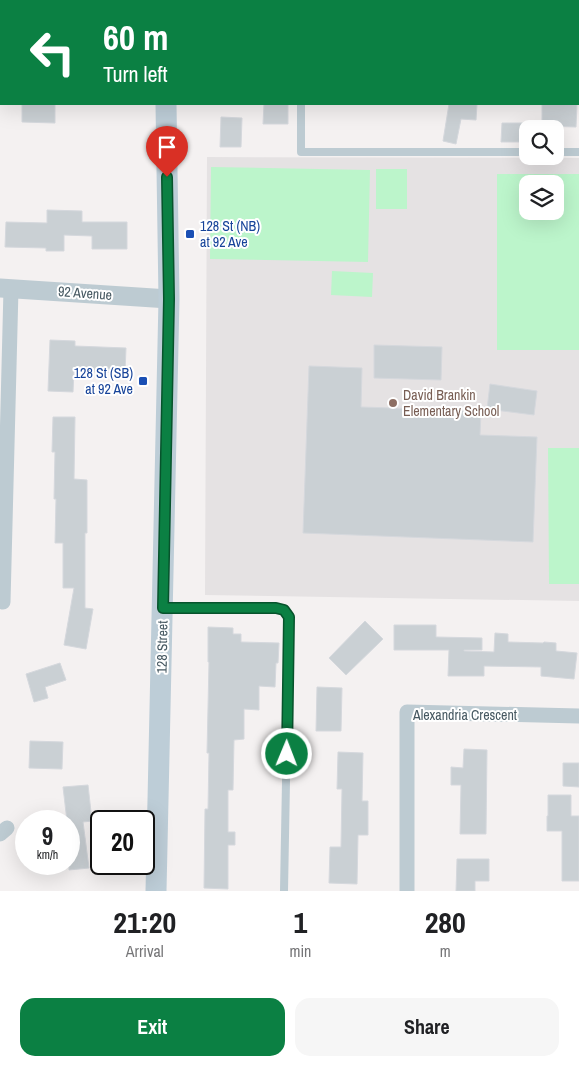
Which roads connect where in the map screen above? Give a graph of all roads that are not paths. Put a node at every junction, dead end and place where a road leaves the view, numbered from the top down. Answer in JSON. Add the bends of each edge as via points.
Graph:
{"nodes":[{"id":1,"x":166,"y":105,"type":"edge"},
{"id":2,"x":301,"y":105,"type":"edge"},
{"id":3,"x":519,"y":152,"type":"edge"},
{"id":4,"x":564,"y":152,"type":"edge"},
{"id":5,"x":579,"y":152,"type":"edge"},
{"id":6,"x":5,"y":288,"type":"edge"},
{"id":7,"x":169,"y":299,"type":"junction"},
{"id":8,"x":3,"y":602,"type":"dead end"},
{"id":9,"x":163,"y":608,"type":"junction"},
{"id":10,"x":579,"y":716,"type":"edge"},
{"id":11,"x":156,"y":891,"type":"edge"},
{"id":12,"x":284,"y":891,"type":"edge"},
{"id":13,"x":407,"y":891,"type":"edge"}],
"edges":[{"from":1,"to":7,"type":"main road","name":"128 Street"},
{"from":2,"to":3,"type":"lane","via":[[302,152]]},
{"from":4,"to":5,"type":"lane"},
{"from":6,"to":7,"type":"street","name":"92 Avenue"},
{"from":6,"to":8,"type":"street"},
{"from":7,"to":9,"type":"main road","name":"128 Street"},
{"from":9,"to":11,"type":"main road","name":"128 Street"},
{"from":9,"to":12,"type":"lane","via":[[276,608],[284,610],[289,617]]},
{"from":10,"to":13,"type":"street","name":"Alexandria Crescent","via":[[408,712]]}]}
